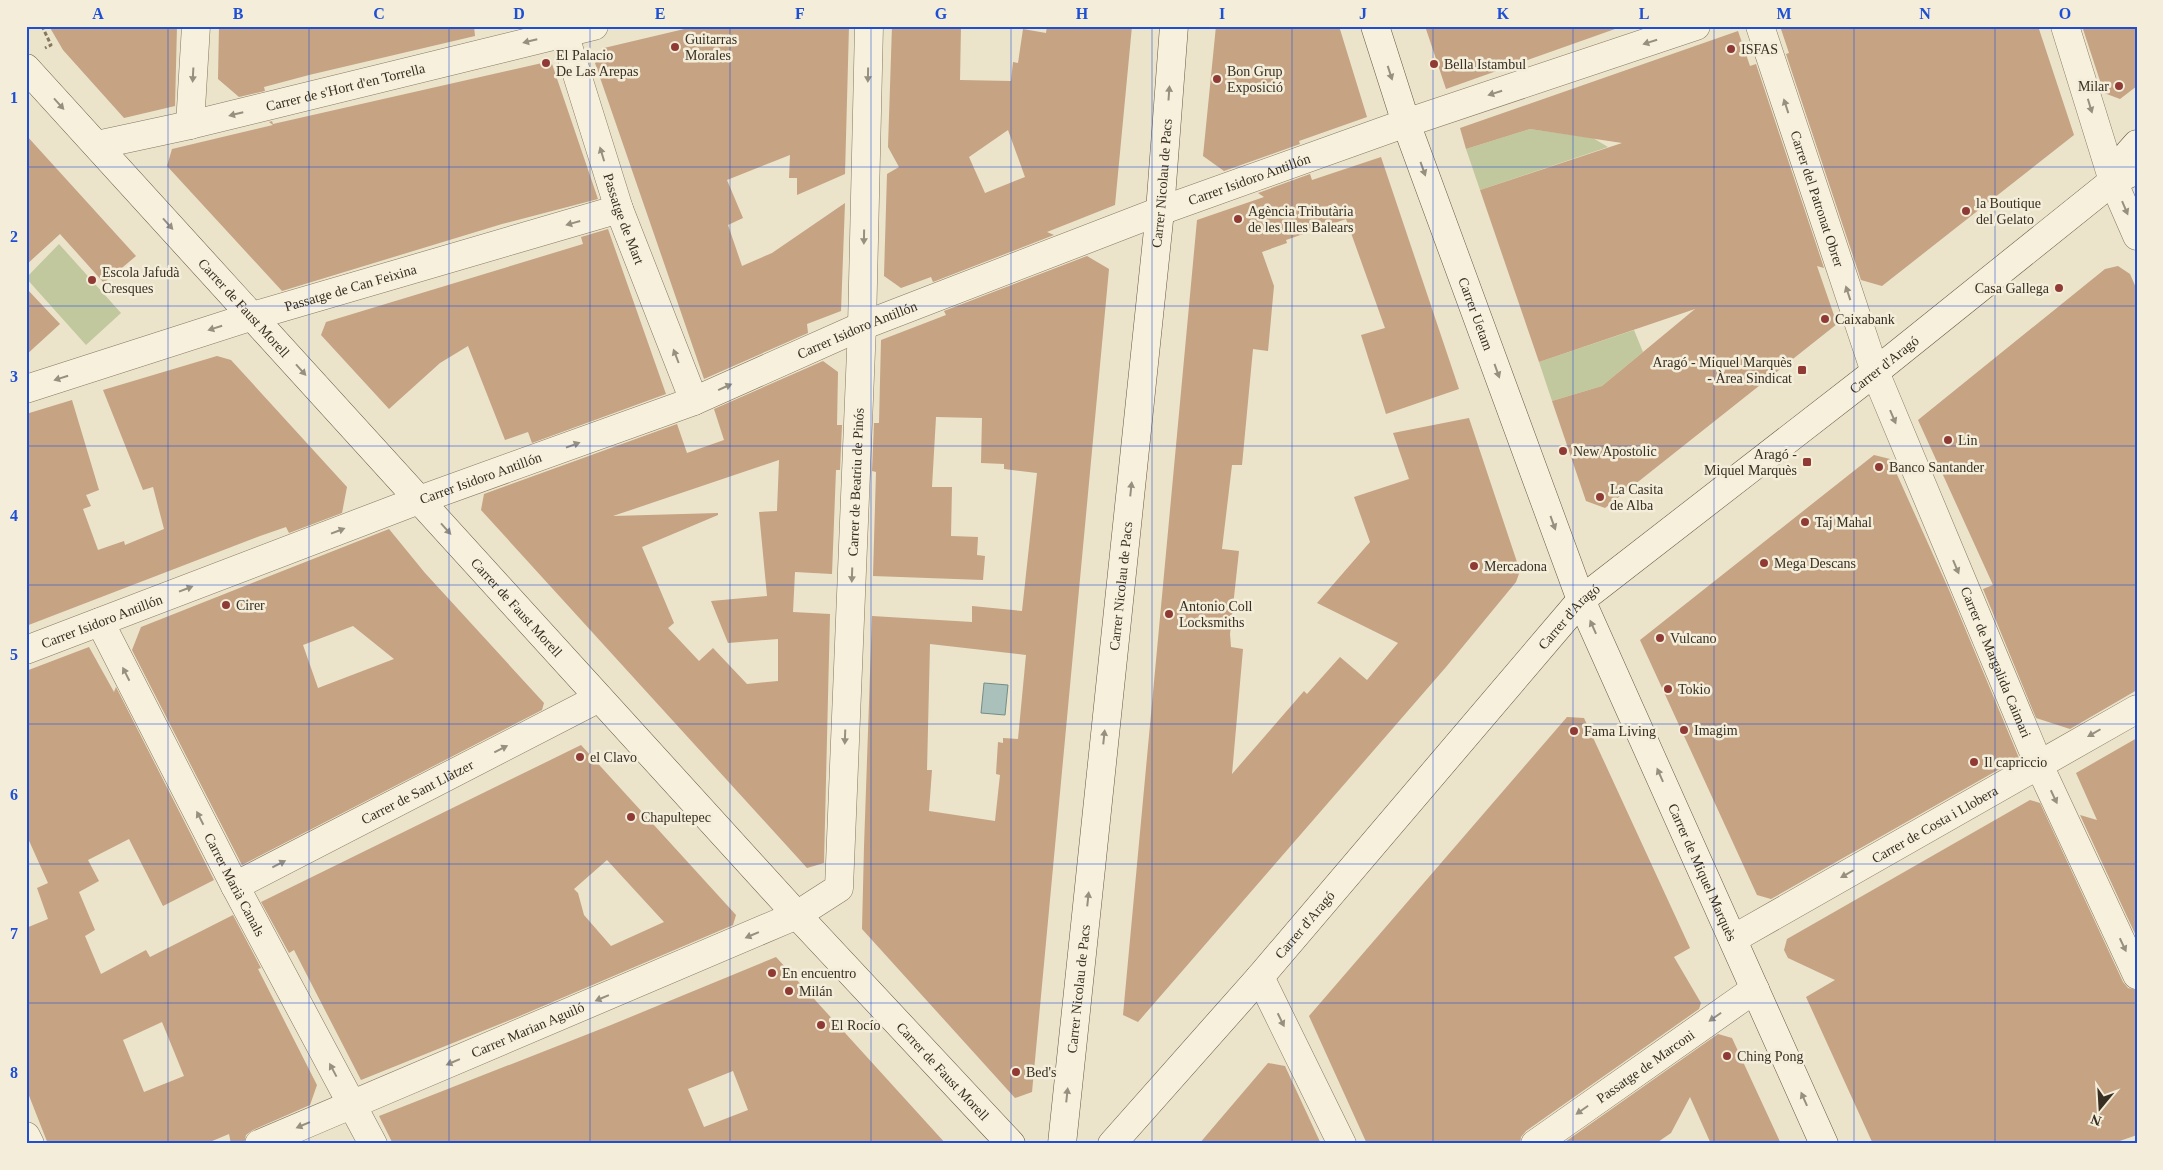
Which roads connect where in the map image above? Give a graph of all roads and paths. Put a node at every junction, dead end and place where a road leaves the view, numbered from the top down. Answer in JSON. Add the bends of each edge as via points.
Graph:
{"nodes":[{"id":1,"x":196,"y":26,"type":"edge"},
{"id":2,"x":594,"y":26,"type":"edge"},
{"id":3,"x":869,"y":26,"type":"edge"},
{"id":4,"x":1174,"y":26,"type":"edge"},
{"id":5,"x":1375,"y":26,"type":"edge"},
{"id":6,"x":1696,"y":26,"type":"edge"},
{"id":7,"x":1760,"y":26,"type":"edge"},
{"id":8,"x":2065,"y":26,"type":"edge"},
{"id":9,"x":564,"y":30,"type":"edge"},
{"id":10,"x":26,"y":68,"type":"edge"},
{"id":11,"x":1406,"y":123,"type":"junction"},
{"id":12,"x":190,"y":125,"type":"junction"},
{"id":13,"x":2137,"y":144,"type":"edge"},
{"id":14,"x":96,"y":145,"type":"junction"},
{"id":15,"x":2137,"y":160,"type":"edge"},
{"id":16,"x":2125,"y":176,"type":"edge"},
{"id":17,"x":619,"y":209,"type":"junction"},
{"id":18,"x":1160,"y":211,"type":"junction"},
{"id":19,"x":2137,"y":236,"type":"edge"},
{"id":20,"x":253,"y":316,"type":"junction"},
{"id":21,"x":862,"y":326,"type":"junction"},
{"id":22,"x":1875,"y":372,"type":"junction"},
{"id":23,"x":26,"y":389,"type":"edge"},
{"id":24,"x":694,"y":401,"type":"junction"},
{"id":25,"x":419,"y":500,"type":"junction"},
{"id":26,"x":1581,"y":600,"type":"junction"},
{"id":27,"x":100,"y":622,"type":"junction"},
{"id":28,"x":26,"y":650,"type":"edge"},
{"id":29,"x":599,"y":698,"type":"junction"},
{"id":30,"x":2137,"y":709,"type":"edge"},
{"id":31,"x":2039,"y":765,"type":"junction"},
{"id":32,"x":235,"y":886,"type":"junction"},
{"id":33,"x":797,"y":916,"type":"junction"},
{"id":34,"x":1733,"y":939,"type":"junction"},
{"id":35,"x":2137,"y":975,"type":"edge"},
{"id":36,"x":1260,"y":977,"type":"junction"},
{"id":37,"x":1755,"y":989,"type":"junction"},
{"id":38,"x":352,"y":1105,"type":"junction"},
{"id":39,"x":26,"y":1136,"type":"edge"},
{"id":40,"x":30,"y":1144,"type":"edge"},
{"id":41,"x":259,"y":1144,"type":"edge"},
{"id":42,"x":374,"y":1144,"type":"edge"},
{"id":43,"x":1011,"y":1144,"type":"edge"},
{"id":44,"x":1062,"y":1144,"type":"edge"},
{"id":45,"x":1112,"y":1144,"type":"edge"},
{"id":46,"x":1342,"y":1144,"type":"edge"},
{"id":47,"x":1535,"y":1144,"type":"edge"},
{"id":48,"x":1824,"y":1144,"type":"edge"}],
"edges":[{"from":1,"to":12,"type":"street","one_way":true},
{"from":2,"to":9,"type":"street","name":"Carrer de s'Hort d'en Torrella"},
{"from":3,"to":21,"type":"street","name":"Carrer de Beatriu de Pinós","one_way":true},
{"from":18,"to":4,"type":"street","name":"Carrer Nicolau de Pacs","one_way":true},
{"from":5,"to":11,"type":"street","name":"Carrer Uetam","one_way":true},
{"from":6,"to":11,"type":"street","name":"Carrer Isidoro Antillón","one_way":true},
{"from":22,"to":7,"type":"street","name":"Carrer del Patronat Obrer","one_way":true},
{"from":8,"to":16,"type":"street","one_way":true},
{"from":9,"to":12,"type":"street","name":"Carrer de s'Hort d'en Torrella","one_way":true},
{"from":17,"to":9,"type":"street","name":"Passatge de Mart","one_way":true},
{"from":10,"to":14,"type":"street","name":"Carrer de Faust Morell","one_way":true},
{"from":11,"to":18,"type":"street","name":"Carrer Isidoro Antillón"},
{"from":11,"to":26,"type":"street","name":"Carrer Uetam","one_way":true},
{"from":12,"to":14,"type":"street","name":"Carrer de s'Hort d'en Torrella"},
{"from":13,"to":16,"type":"street","name":"Carrer d'Aragó","via":[[2129,153]]},
{"from":14,"to":20,"type":"street","name":"Carrer de Faust Morell","one_way":true},
{"from":15,"to":16,"type":"street","name":"Carrer d'Aragó"},
{"from":16,"to":19,"type":"street","one_way":true},
{"from":16,"to":22,"type":"street","name":"Carrer d'Aragó"},
{"from":17,"to":20,"type":"street","name":"Passatge de Can Feixina","one_way":true},
{"from":24,"to":17,"type":"street","name":"Passatge de Mart","one_way":true},
{"from":18,"to":21,"type":"street","name":"Carrer Isidoro Antillón"},
{"from":44,"to":18,"type":"street","name":"Carrer Nicolau de Pacs","one_way":true},
{"from":20,"to":23,"type":"street","name":"Passatge de Can Feixina","one_way":true},
{"from":20,"to":25,"type":"street","name":"Carrer de Faust Morell","one_way":true},
{"from":24,"to":21,"type":"street","name":"Carrer Isidoro Antillón","one_way":true},
{"from":21,"to":33,"type":"street","name":"Carrer de Beatriu de Pinós","one_way":true,"via":[[839,888]]},
{"from":22,"to":26,"type":"street","name":"Carrer d'Aragó"},
{"from":22,"to":31,"type":"street","name":"Carrer de Margalida Caimari","one_way":true},
{"from":25,"to":24,"type":"street","name":"Carrer Isidoro Antillón","one_way":true},
{"from":27,"to":25,"type":"street","name":"Carrer Isidoro Antillón","one_way":true},
{"from":25,"to":29,"type":"street","name":"Carrer de Faust Morell","one_way":true},
{"from":34,"to":26,"type":"street","name":"Carrer de Miquel Marquès","one_way":true},
{"from":26,"to":36,"type":"street","name":"Carrer d'Aragó"},
{"from":27,"to":28,"type":"street","name":"Carrer Isidoro Antillón"},
{"from":32,"to":27,"type":"street","name":"Carrer Marià Canals","one_way":true},
{"from":32,"to":29,"type":"street","name":"Carrer de Sant Llàtzer","one_way":true},
{"from":29,"to":33,"type":"street","name":"Carrer de Faust Morell"},
{"from":30,"to":31,"type":"street","name":"Carrer de Costa i Llobera","one_way":true},
{"from":31,"to":34,"type":"street","name":"Carrer de Costa i Llobera","one_way":true},
{"from":31,"to":35,"type":"street","name":"Carrer de Margalida Caimari","one_way":true},
{"from":38,"to":32,"type":"street","name":"Carrer Marià Canals","one_way":true},
{"from":33,"to":38,"type":"street","name":"Carrer Marian Aguiló","one_way":true},
{"from":33,"to":43,"type":"street","name":"Carrer de Faust Morell"},
{"from":34,"to":37,"type":"street","name":"Carrer de Miquel Marquès"},
{"from":36,"to":45,"type":"street","name":"Carrer d'Aragó"},
{"from":36,"to":46,"type":"street","one_way":true},
{"from":37,"to":47,"type":"street","name":"Passatge de Marconi","one_way":true},
{"from":48,"to":37,"type":"street","name":"Carrer de Miquel Marquès","one_way":true},
{"from":38,"to":41,"type":"street","name":"Carrer Marian Aguiló","one_way":true},
{"from":38,"to":42,"type":"street","name":"Carrer Marià Canals"},
{"from":39,"to":40,"type":"street"}]}
